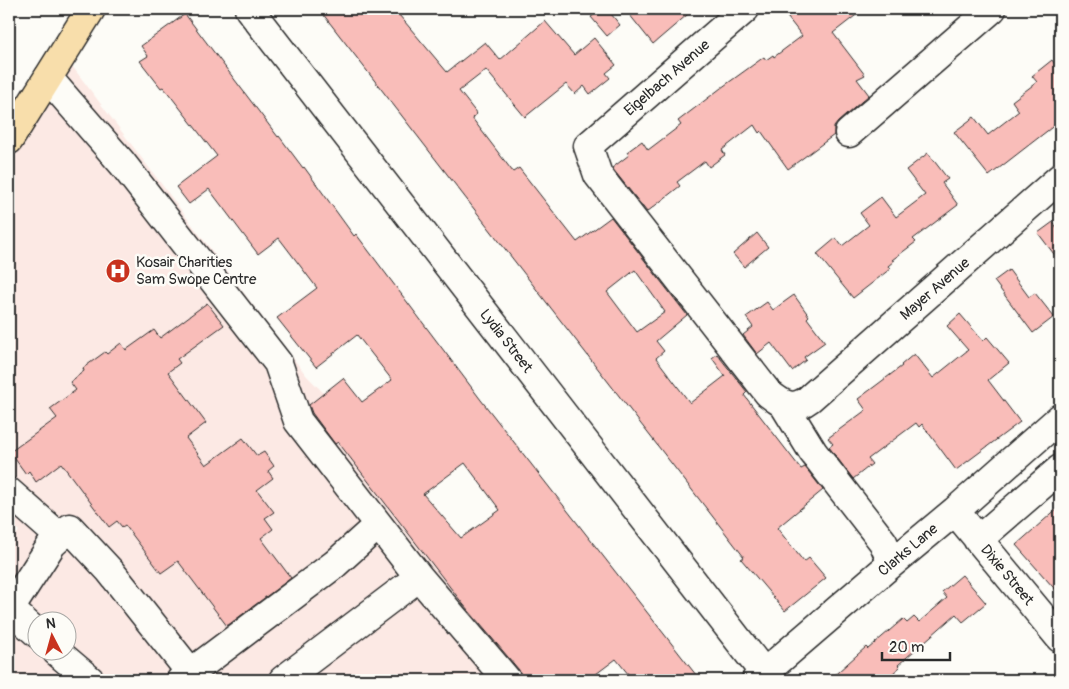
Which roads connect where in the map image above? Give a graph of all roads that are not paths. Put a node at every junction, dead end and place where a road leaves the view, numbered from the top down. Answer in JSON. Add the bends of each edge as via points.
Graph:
{"nodes":[{"id":1,"x":91,"y":9,"type":"edge"},
{"id":2,"x":249,"y":9,"type":"edge"},
{"id":3,"x":745,"y":9,"type":"edge"},
{"id":4,"x":992,"y":9,"type":"edge"},
{"id":5,"x":48,"y":78,"type":"junction"},
{"id":6,"x":849,"y":134,"type":"dead end"},
{"id":7,"x":9,"y":140,"type":"edge"},
{"id":8,"x":1060,"y":178,"type":"edge"},
{"id":9,"x":796,"y":402,"type":"junction"},
{"id":10,"x":1060,"y":418,"type":"edge"},
{"id":11,"x":1060,"y":469,"type":"edge"},
{"id":12,"x":9,"y":492,"type":"edge"},
{"id":13,"x":955,"y":511,"type":"junction"},
{"id":14,"x":378,"y":525,"type":"junction"},
{"id":15,"x":64,"y":534,"type":"junction"},
{"id":16,"x":978,"y":540,"type":"junction"},
{"id":17,"x":892,"y":563,"type":"junction"},
{"id":18,"x":419,"y":577,"type":"junction"},
{"id":19,"x":28,"y":625,"type":"edge"},
{"id":20,"x":1060,"y":638,"type":"edge"},
{"id":21,"x":69,"y":662,"type":"edge"},
{"id":22,"x":186,"y":677,"type":"edge"},
{"id":23,"x":760,"y":677,"type":"edge"},
{"id":24,"x":90,"y":680,"type":"edge"},
{"id":25,"x":283,"y":680,"type":"edge"},
{"id":26,"x":507,"y":680,"type":"edge"}],
"edges":[{"from":1,"to":5,"type":"main road"},
{"from":2,"to":23,"type":"street","name":"Lydia Street"},
{"from":3,"to":9,"type":"street","name":"Eigelbach Avenue","via":[[588,146],[598,175],[768,392]]},
{"from":4,"to":6,"type":"street"},
{"from":5,"to":7,"type":"main road"},
{"from":5,"to":14,"type":"street","via":[[122,164],[278,363],[298,421]]},
{"from":8,"to":9,"type":"street","name":"Mayer Avenue"},
{"from":9,"to":17,"type":"street","via":[[813,452],[882,542]]},
{"from":10,"to":13,"type":"street","name":"Clarks Lane"},
{"from":11,"to":16,"type":"street"},
{"from":12,"to":15,"type":"street"},
{"from":13,"to":16,"type":"street","name":"Dixie Street"},
{"from":13,"to":17,"type":"street","name":"Clarks Lane"},
{"from":14,"to":18,"type":"street"},
{"from":14,"to":22,"type":"street","via":[[336,564]]},
{"from":15,"to":19,"type":"street","via":[[52,544],[10,609]]},
{"from":15,"to":22,"type":"street","via":[[70,528],[110,571]]},
{"from":16,"to":20,"type":"street","name":"Dixie Street"},
{"from":17,"to":23,"type":"street","name":"Clarks Lane"},
{"from":18,"to":25,"type":"street"},
{"from":18,"to":26,"type":"street"},
{"from":21,"to":24,"type":"street"}]}
